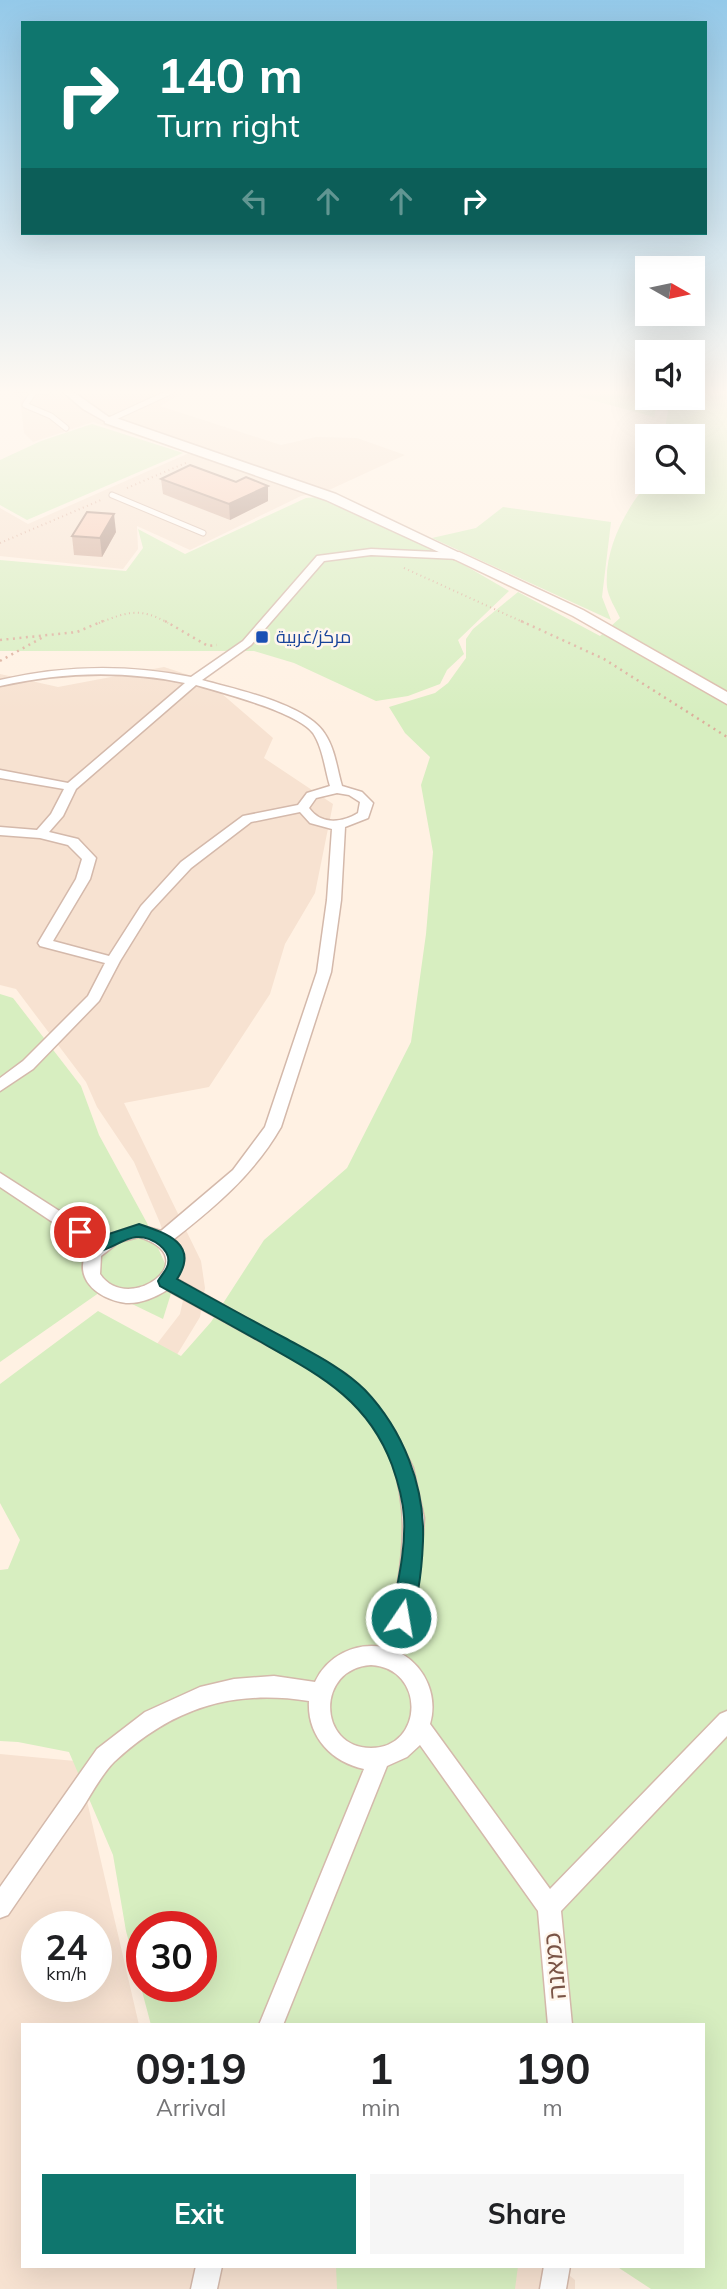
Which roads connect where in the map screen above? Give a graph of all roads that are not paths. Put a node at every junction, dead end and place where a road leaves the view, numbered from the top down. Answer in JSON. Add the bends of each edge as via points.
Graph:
{"nodes":[{"id":1,"x":120,"y":498,"type":"edge"},
{"id":2,"x":333,"y":498,"type":"edge"},
{"id":3,"x":203,"y":533,"type":"dead end"},
{"id":4,"x":459,"y":556,"type":"junction"},
{"id":5,"x":194,"y":681,"type":"junction"},
{"id":6,"x":0,"y":683,"type":"edge"},
{"id":7,"x":727,"y":699,"type":"edge"},
{"id":8,"x":0,"y":774,"type":"edge"},
{"id":9,"x":71,"y":787,"type":"junction"},
{"id":10,"x":337,"y":789,"type":"junction"},
{"id":11,"x":303,"y":808,"type":"junction"},
{"id":12,"x":339,"y":825,"type":"junction"},
{"id":13,"x":0,"y":831,"type":"edge"},
{"id":14,"x":40,"y":834,"type":"junction"},
{"id":15,"x":113,"y":961,"type":"junction"},
{"id":16,"x":0,"y":1086,"type":"edge"},
{"id":17,"x":0,"y":1179,"type":"edge"},
{"id":18,"x":164,"y":1238,"type":"junction"},
{"id":19,"x":100,"y":1245,"type":"junction"},
{"id":20,"x":166,"y":1281,"type":"junction"},
{"id":21,"x":390,"y":1659,"type":"junction"},
{"id":22,"x":320,"y":1693,"type":"junction"},
{"id":23,"x":727,"y":1721,"type":"edge"},
{"id":24,"x":420,"y":1728,"type":"junction"},
{"id":25,"x":380,"y":1757,"type":"junction"},
{"id":26,"x":0,"y":1907,"type":"edge"},
{"id":27,"x":549,"y":1907,"type":"junction"},
{"id":28,"x":272,"y":2023,"type":"edge"},
{"id":29,"x":560,"y":2023,"type":"edge"},
{"id":30,"x":209,"y":2268,"type":"edge"},
{"id":31,"x":556,"y":2268,"type":"edge"},
{"id":32,"x":204,"y":2289,"type":"edge"},
{"id":33,"x":553,"y":2289,"type":"edge"}],
"edges":[{"from":1,"to":3,"type":"lane"},
{"from":2,"to":4,"type":"street"},
{"from":4,"to":5,"type":"street","via":[[371,552],[321,558],[247,643]]},
{"from":4,"to":7,"type":"main road","via":[[578,613]]},
{"from":5,"to":6,"type":"street","via":[[117,669],[62,671]]},
{"from":5,"to":9,"type":"street"},
{"from":5,"to":10,"type":"street","via":[[298,716],[318,733]]},
{"from":8,"to":9,"type":"street"},
{"from":9,"to":14,"type":"street","via":[[57,816]]},
{"from":10,"to":11,"type":"street","via":[[309,797]]},
{"from":10,"to":12,"type":"street","via":[[363,798],[367,809],[358,820]]},
{"from":11,"to":12,"type":"street","via":[[319,823]]},
{"from":11,"to":15,"type":"street","via":[[247,819],[186,865],[146,909]]},
{"from":12,"to":18,"type":"street","via":[[324,972],[274,1127],[231,1184]]},
{"from":13,"to":14,"type":"street"},
{"from":14,"to":15,"type":"street","via":[[73,842],[89,858],[83,879],[45,943]]},
{"from":15,"to":16,"type":"street","via":[[94,998],[28,1065]]},
{"from":17,"to":19,"type":"street"},
{"from":18,"to":19,"type":"street","via":[[139,1231]]},
{"from":18,"to":20,"type":"street","via":[[177,1256],[176,1267]]},
{"from":19,"to":20,"type":"street","via":[[90,1265],[92,1276],[109,1292],[136,1296]]},
{"from":20,"to":21,"type":"street","via":[[325,1369],[357,1394],[393,1445],[408,1483],[414,1516],[407,1597]]},
{"from":21,"to":22,"type":"street","via":[[355,1658],[327,1678]]},
{"from":21,"to":24,"type":"street","via":[[417,1680],[424,1696]]},
{"from":22,"to":25,"type":"street","via":[[320,1718],[331,1740],[362,1757]]},
{"from":22,"to":26,"type":"street","via":[[274,1686],[234,1689],[200,1697],[152,1719],[105,1756]]},
{"from":23,"to":27,"type":"street"},
{"from":24,"to":25,"type":"street","via":[[410,1742]]},
{"from":24,"to":27,"type":"street"},
{"from":25,"to":28,"type":"street"},
{"from":27,"to":29,"type":"street","name":"כמאנה"},
{"from":30,"to":32,"type":"street"},
{"from":31,"to":33,"type":"street"}]}
